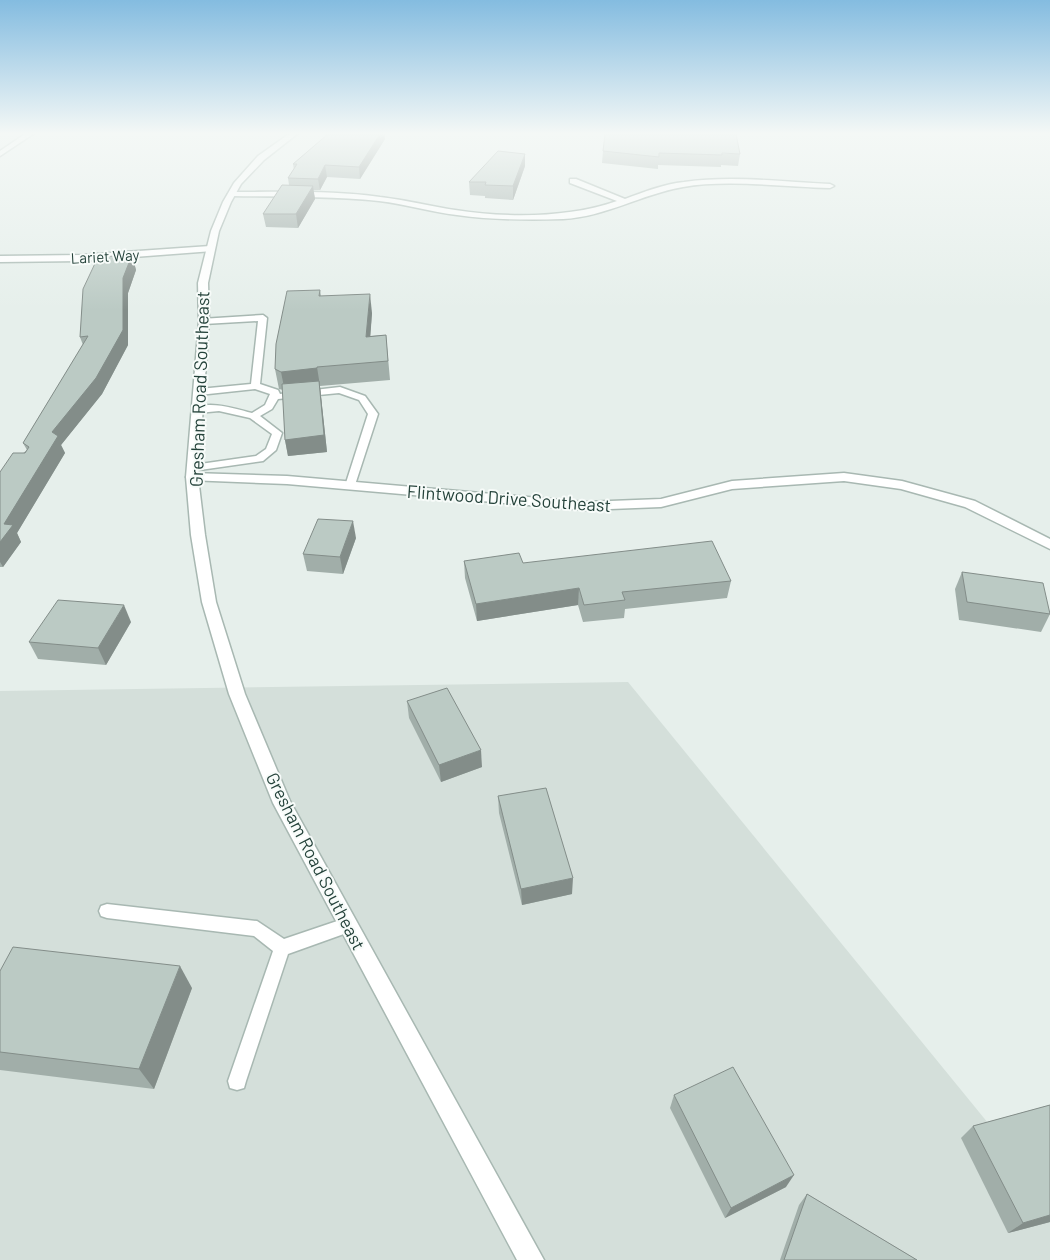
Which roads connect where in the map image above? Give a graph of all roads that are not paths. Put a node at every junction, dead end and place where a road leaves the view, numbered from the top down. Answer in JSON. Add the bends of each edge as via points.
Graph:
{"nodes":[{"id":1,"x":603,"y":193,"type":"edge"},
{"id":2,"x":649,"y":193,"type":"edge"},
{"id":3,"x":232,"y":194,"type":"joint"},
{"id":4,"x":624,"y":201,"type":"junction"},
{"id":5,"x":210,"y":250,"type":"junction"},
{"id":6,"x":0,"y":259,"type":"edge"},
{"id":7,"x":204,"y":322,"type":"junction"},
{"id":8,"x":255,"y":386,"type":"junction"},
{"id":9,"x":200,"y":392,"type":"junction"},
{"id":10,"x":275,"y":397,"type":"junction"},
{"id":11,"x":198,"y":410,"type":"junction"},
{"id":12,"x":253,"y":416,"type":"junction"},
{"id":13,"x":193,"y":473,"type":"junction"},
{"id":14,"x":350,"y":486,"type":"junction"},
{"id":15,"x":1050,"y":545,"type":"edge"},
{"id":16,"x":107,"y":911,"type":"dead end"},
{"id":17,"x":349,"y":925,"type":"junction"},
{"id":18,"x":282,"y":948,"type":"junction"},
{"id":19,"x":237,"y":1081,"type":"dead end"},
{"id":20,"x":531,"y":1260,"type":"edge"}],
"edges":[{"from":1,"to":4,"type":"street"},
{"from":2,"to":4,"type":"street"},
{"from":3,"to":4,"type":"street","via":[[348,196],[458,213],[518,217],[566,216]]},
{"from":3,"to":5,"type":"street","name":"Gresham Road Southeast"},
{"from":5,"to":6,"type":"street","name":"Lariet Way","via":[[82,258]]},
{"from":5,"to":7,"type":"street","name":"Gresham Road Southeast","via":[[203,283]]},
{"from":7,"to":8,"type":"lane","via":[[263,318]]},
{"from":7,"to":9,"type":"street","name":"Gresham Road Southeast"},
{"from":8,"to":9,"type":"lane"},
{"from":8,"to":10,"type":"lane","via":[[275,392]]},
{"from":9,"to":11,"type":"street","name":"Gresham Road Southeast"},
{"from":10,"to":12,"type":"lane","via":[[269,407]]},
{"from":10,"to":14,"type":"lane","via":[[340,390],[362,398],[373,414]]},
{"from":11,"to":12,"type":"lane","via":[[219,408]]},
{"from":11,"to":13,"type":"street","name":"Gresham Road Southeast"},
{"from":12,"to":13,"type":"lane","via":[[278,433],[271,450],[259,459]]},
{"from":13,"to":14,"type":"street","name":"Flintwood Drive Southeast"},
{"from":13,"to":17,"type":"street","name":"Gresham Road Southeast","via":[[198,535],[210,602],[236,694],[282,803]]},
{"from":14,"to":15,"type":"street","name":"Flintwood Drive Southeast","via":[[585,506],[661,503],[732,485],[844,477],[902,485],[970,504]]},
{"from":16,"to":18,"type":"lane","via":[[257,929]]},
{"from":17,"to":18,"type":"lane"},
{"from":17,"to":20,"type":"street","name":"Gresham Road Southeast"},
{"from":18,"to":19,"type":"lane"}]}
